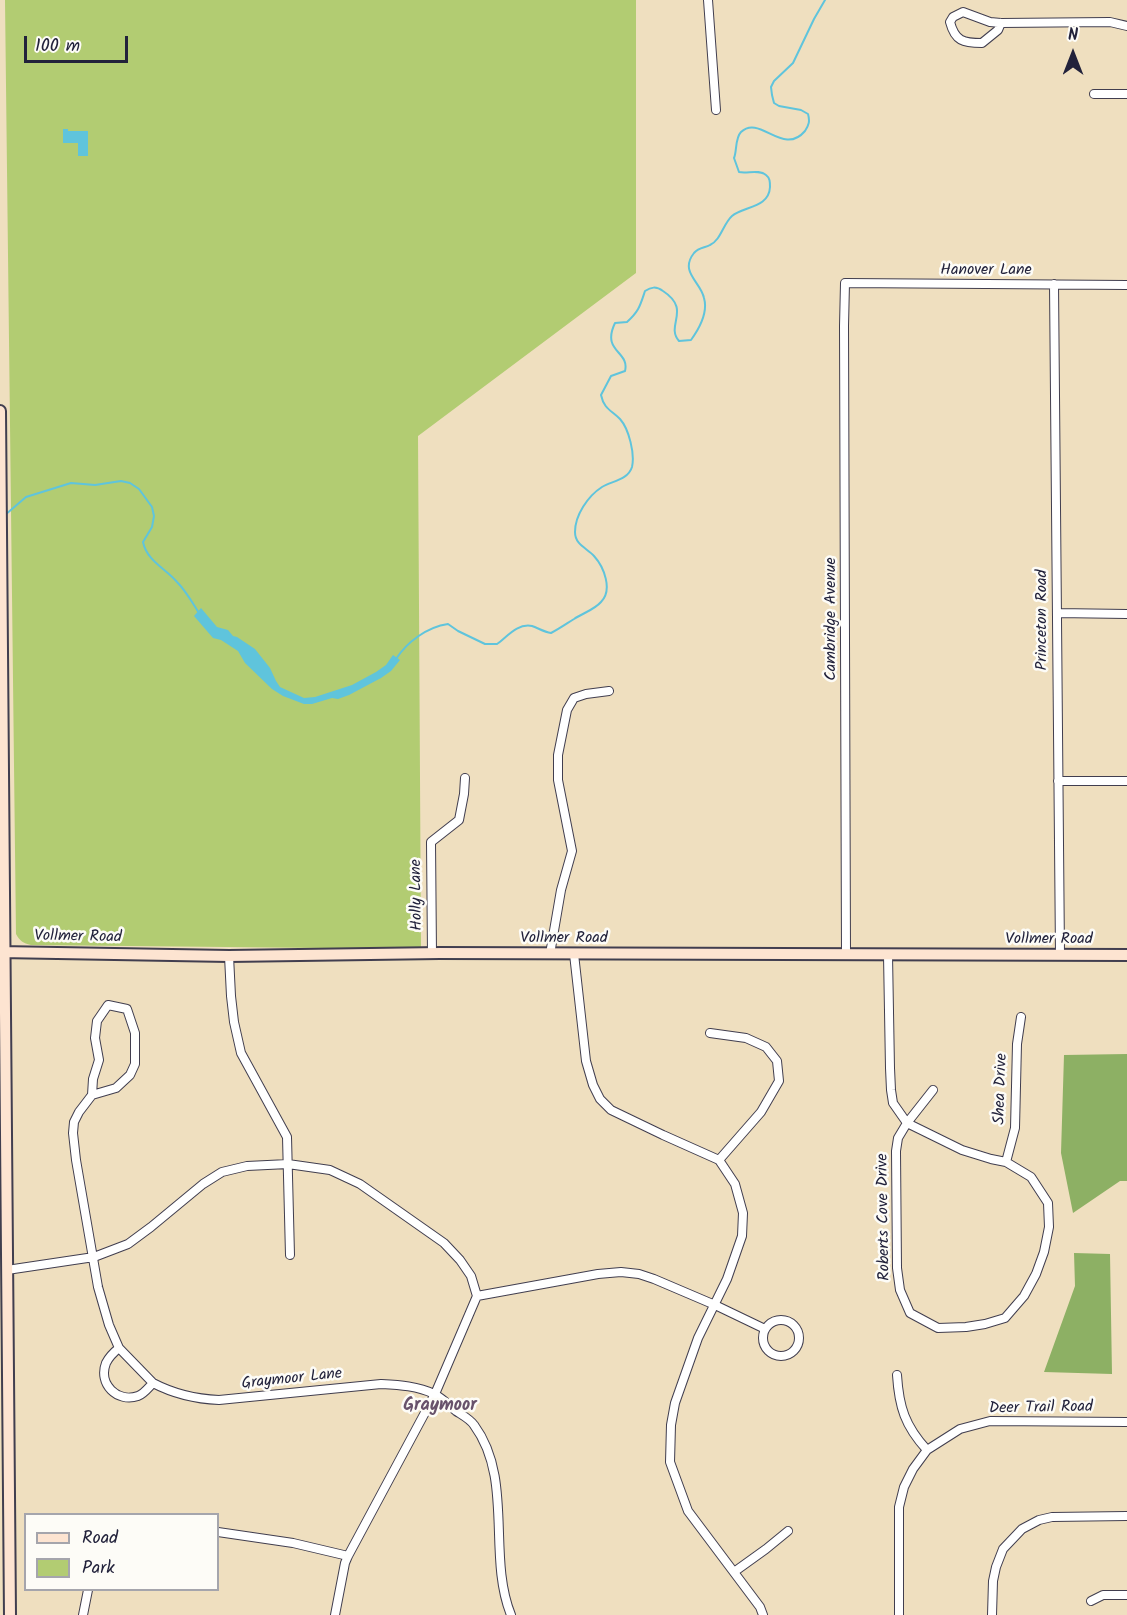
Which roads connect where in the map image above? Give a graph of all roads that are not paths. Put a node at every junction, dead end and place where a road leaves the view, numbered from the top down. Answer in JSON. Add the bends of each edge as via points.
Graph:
{"nodes":[{"id":1,"x":708,"y":0,"type":"edge"},
{"id":2,"x":1001,"y":23,"type":"junction"},
{"id":3,"x":1127,"y":26,"type":"edge"},
{"id":4,"x":1094,"y":94,"type":"dead end"},
{"id":5,"x":1127,"y":94,"type":"edge"},
{"id":6,"x":716,"y":110,"type":"dead end"},
{"id":7,"x":845,"y":283,"type":"joint"},
{"id":8,"x":1054,"y":284,"type":"junction"},
{"id":9,"x":1127,"y":285,"type":"edge"},
{"id":10,"x":0,"y":411,"type":"edge"},
{"id":11,"x":1,"y":517,"type":"edge"},
{"id":12,"x":1,"y":588,"type":"edge"},
{"id":13,"x":1057,"y":613,"type":"junction"},
{"id":14,"x":1127,"y":614,"type":"edge"},
{"id":15,"x":609,"y":690,"type":"dead end"},
{"id":16,"x":465,"y":778,"type":"dead end"},
{"id":17,"x":1058,"y":781,"type":"junction"},
{"id":18,"x":1127,"y":781,"type":"edge"},
{"id":19,"x":3,"y":952,"type":"edge"},
{"id":20,"x":432,"y":954,"type":"junction"},
{"id":21,"x":550,"y":954,"type":"junction"},
{"id":22,"x":574,"y":954,"type":"junction"},
{"id":23,"x":846,"y":955,"type":"junction"},
{"id":24,"x":888,"y":955,"type":"junction"},
{"id":25,"x":1060,"y":955,"type":"junction"},
{"id":26,"x":1127,"y":955,"type":"edge"},
{"id":27,"x":229,"y":956,"type":"junction"},
{"id":28,"x":1021,"y":1017,"type":"dead end"},
{"id":29,"x":710,"y":1033,"type":"dead end"},
{"id":30,"x":933,"y":1090,"type":"dead end"},
{"id":31,"x":92,"y":1095,"type":"junction"},
{"id":32,"x":907,"y":1123,"type":"junction"},
{"id":33,"x":719,"y":1160,"type":"junction"},
{"id":34,"x":1006,"y":1162,"type":"junction"},
{"id":35,"x":288,"y":1164,"type":"junction"},
{"id":36,"x":290,"y":1255,"type":"dead end"},
{"id":37,"x":94,"y":1257,"type":"junction"},
{"id":38,"x":7,"y":1270,"type":"junction"},
{"id":39,"x":477,"y":1296,"type":"junction"},
{"id":40,"x":715,"y":1305,"type":"junction"},
{"id":41,"x":765,"y":1329,"type":"junction"},
{"id":42,"x":119,"y":1348,"type":"junction"},
{"id":43,"x":897,"y":1375,"type":"dead end"},
{"id":44,"x":153,"y":1383,"type":"junction"},
{"id":45,"x":435,"y":1394,"type":"junction"},
{"id":46,"x":1127,"y":1422,"type":"edge"},
{"id":47,"x":927,"y":1450,"type":"junction"},
{"id":48,"x":4,"y":1492,"type":"edge"},
{"id":49,"x":1127,"y":1516,"type":"edge"},
{"id":50,"x":788,"y":1531,"type":"dead end"},
{"id":51,"x":219,"y":1532,"type":"edge"},
{"id":52,"x":348,"y":1556,"type":"junction"},
{"id":53,"x":734,"y":1572,"type":"junction"},
{"id":54,"x":88,"y":1591,"type":"edge"},
{"id":55,"x":1127,"y":1595,"type":"edge"},
{"id":56,"x":1091,"y":1601,"type":"dead end"},
{"id":57,"x":10,"y":1615,"type":"edge"},
{"id":58,"x":83,"y":1615,"type":"edge"},
{"id":59,"x":335,"y":1615,"type":"edge"},
{"id":60,"x":512,"y":1615,"type":"edge"},
{"id":61,"x":763,"y":1615,"type":"edge"},
{"id":62,"x":899,"y":1615,"type":"edge"},
{"id":63,"x":992,"y":1615,"type":"edge"}],
"edges":[{"from":1,"to":6,"type":"street"},
{"from":2,"to":2,"type":"street","via":[[963,12],[951,22],[953,32],[969,43],[982,43]]},
{"from":2,"to":3,"type":"street","via":[[1110,22]]},
{"from":4,"to":5,"type":"street"},
{"from":7,"to":8,"type":"street","name":"Hanover Lane"},
{"from":7,"to":23,"type":"street","name":"Cambridge Avenue"},
{"from":8,"to":9,"type":"street","name":"Hanover Lane"},
{"from":8,"to":13,"type":"street","name":"Princeton Road"},
{"from":10,"to":11,"type":"main road"},
{"from":11,"to":12,"type":"main road"},
{"from":12,"to":19,"type":"main road"},
{"from":13,"to":14,"type":"street"},
{"from":13,"to":17,"type":"street","name":"Princeton Road"},
{"from":15,"to":21,"type":"street","via":[[573,698],[567,710],[558,755],[558,780],[572,851]]},
{"from":16,"to":20,"type":"street","name":"Holly Lane","via":[[459,820],[431,842]]},
{"from":17,"to":18,"type":"street"},
{"from":17,"to":25,"type":"street","name":"Princeton Road"},
{"from":19,"to":27,"type":"main road","name":"Vollmer Road"},
{"from":19,"to":38,"type":"main road"},
{"from":20,"to":21,"type":"main road","name":"Vollmer Road"},
{"from":20,"to":27,"type":"main road","name":"Vollmer Road"},
{"from":21,"to":22,"type":"main road","name":"Vollmer Road"},
{"from":22,"to":23,"type":"main road","name":"Vollmer Road"},
{"from":22,"to":33,"type":"street","via":[[586,1061],[600,1099],[611,1110]]},
{"from":23,"to":24,"type":"main road","name":"Vollmer Road"},
{"from":24,"to":25,"type":"main road","name":"Vollmer Road"},
{"from":24,"to":32,"type":"street","via":[[891,1090],[893,1103]]},
{"from":25,"to":26,"type":"main road","name":"Vollmer Road"},
{"from":27,"to":35,"type":"street","via":[[232,1005],[241,1053],[287,1137]]},
{"from":28,"to":34,"type":"street","name":"Shea Drive","via":[[1015,1128]]},
{"from":29,"to":33,"type":"street","via":[[746,1038],[766,1047],[777,1061],[779,1081],[761,1112]]},
{"from":30,"to":32,"type":"street"},
{"from":31,"to":31,"type":"street","name":"Graymoor Lane","via":[[116,1088],[135,1064],[135,1033],[127,1010],[108,1005],[97,1020],[99,1060]]},
{"from":31,"to":37,"type":"street","name":"Graymoor Lane","via":[[74,1122],[74,1133]]},
{"from":32,"to":34,"type":"street","name":"Roberts Cove Drive","via":[[963,1150]]},
{"from":32,"to":34,"type":"street","name":"Roberts Cove Drive","via":[[896,1151],[900,1290],[910,1313],[938,1328],[966,1327],[1005,1318],[1036,1274],[1049,1227],[1048,1203],[1031,1177]]},
{"from":33,"to":40,"type":"street","via":[[735,1184],[742,1213],[742,1236]]},
{"from":35,"to":36,"type":"street"},
{"from":35,"to":37,"type":"street","via":[[222,1172],[128,1244]]},
{"from":35,"to":39,"type":"street","via":[[330,1170],[360,1184],[444,1243],[471,1276]]},
{"from":37,"to":38,"type":"street"},
{"from":37,"to":42,"type":"street","name":"Graymoor Lane","via":[[103,1308]]},
{"from":38,"to":48,"type":"main road"},
{"from":39,"to":40,"type":"street","via":[[621,1272],[654,1279]]},
{"from":39,"to":45,"type":"street"},
{"from":40,"to":41,"type":"street"},
{"from":40,"to":53,"type":"street","via":[[698,1338],[675,1403],[670,1462],[688,1512]]},
{"from":41,"to":41,"type":"street","via":[[774,1321],[787,1321],[798,1335],[797,1347],[783,1356],[772,1354],[764,1346]]},
{"from":42,"to":44,"type":"street","name":"Graymoor Lane"},
{"from":42,"to":44,"type":"street","via":[[106,1364],[108,1387],[116,1395],[129,1398],[141,1395]]},
{"from":43,"to":47,"type":"street","via":[[903,1414]]},
{"from":44,"to":45,"type":"street","name":"Graymoor Lane","via":[[197,1399],[219,1400],[381,1384]]},
{"from":45,"to":52,"type":"street"},
{"from":45,"to":60,"type":"street","name":"Graymoor Lane","via":[[473,1423],[494,1467],[502,1581]]},
{"from":46,"to":47,"type":"street","name":"Deer Trail Road","via":[[990,1421],[960,1429]]},
{"from":47,"to":62,"type":"street","via":[[904,1487],[899,1507]]},
{"from":48,"to":57,"type":"main road"},
{"from":49,"to":63,"type":"street","via":[[1052,1516],[1022,1529],[1008,1542],[998,1561]]},
{"from":50,"to":53,"type":"street"},
{"from":51,"to":52,"type":"street"},
{"from":52,"to":59,"type":"street"},
{"from":53,"to":61,"type":"street"},
{"from":54,"to":58,"type":"street"},
{"from":55,"to":56,"type":"street","via":[[1103,1595]]}]}
